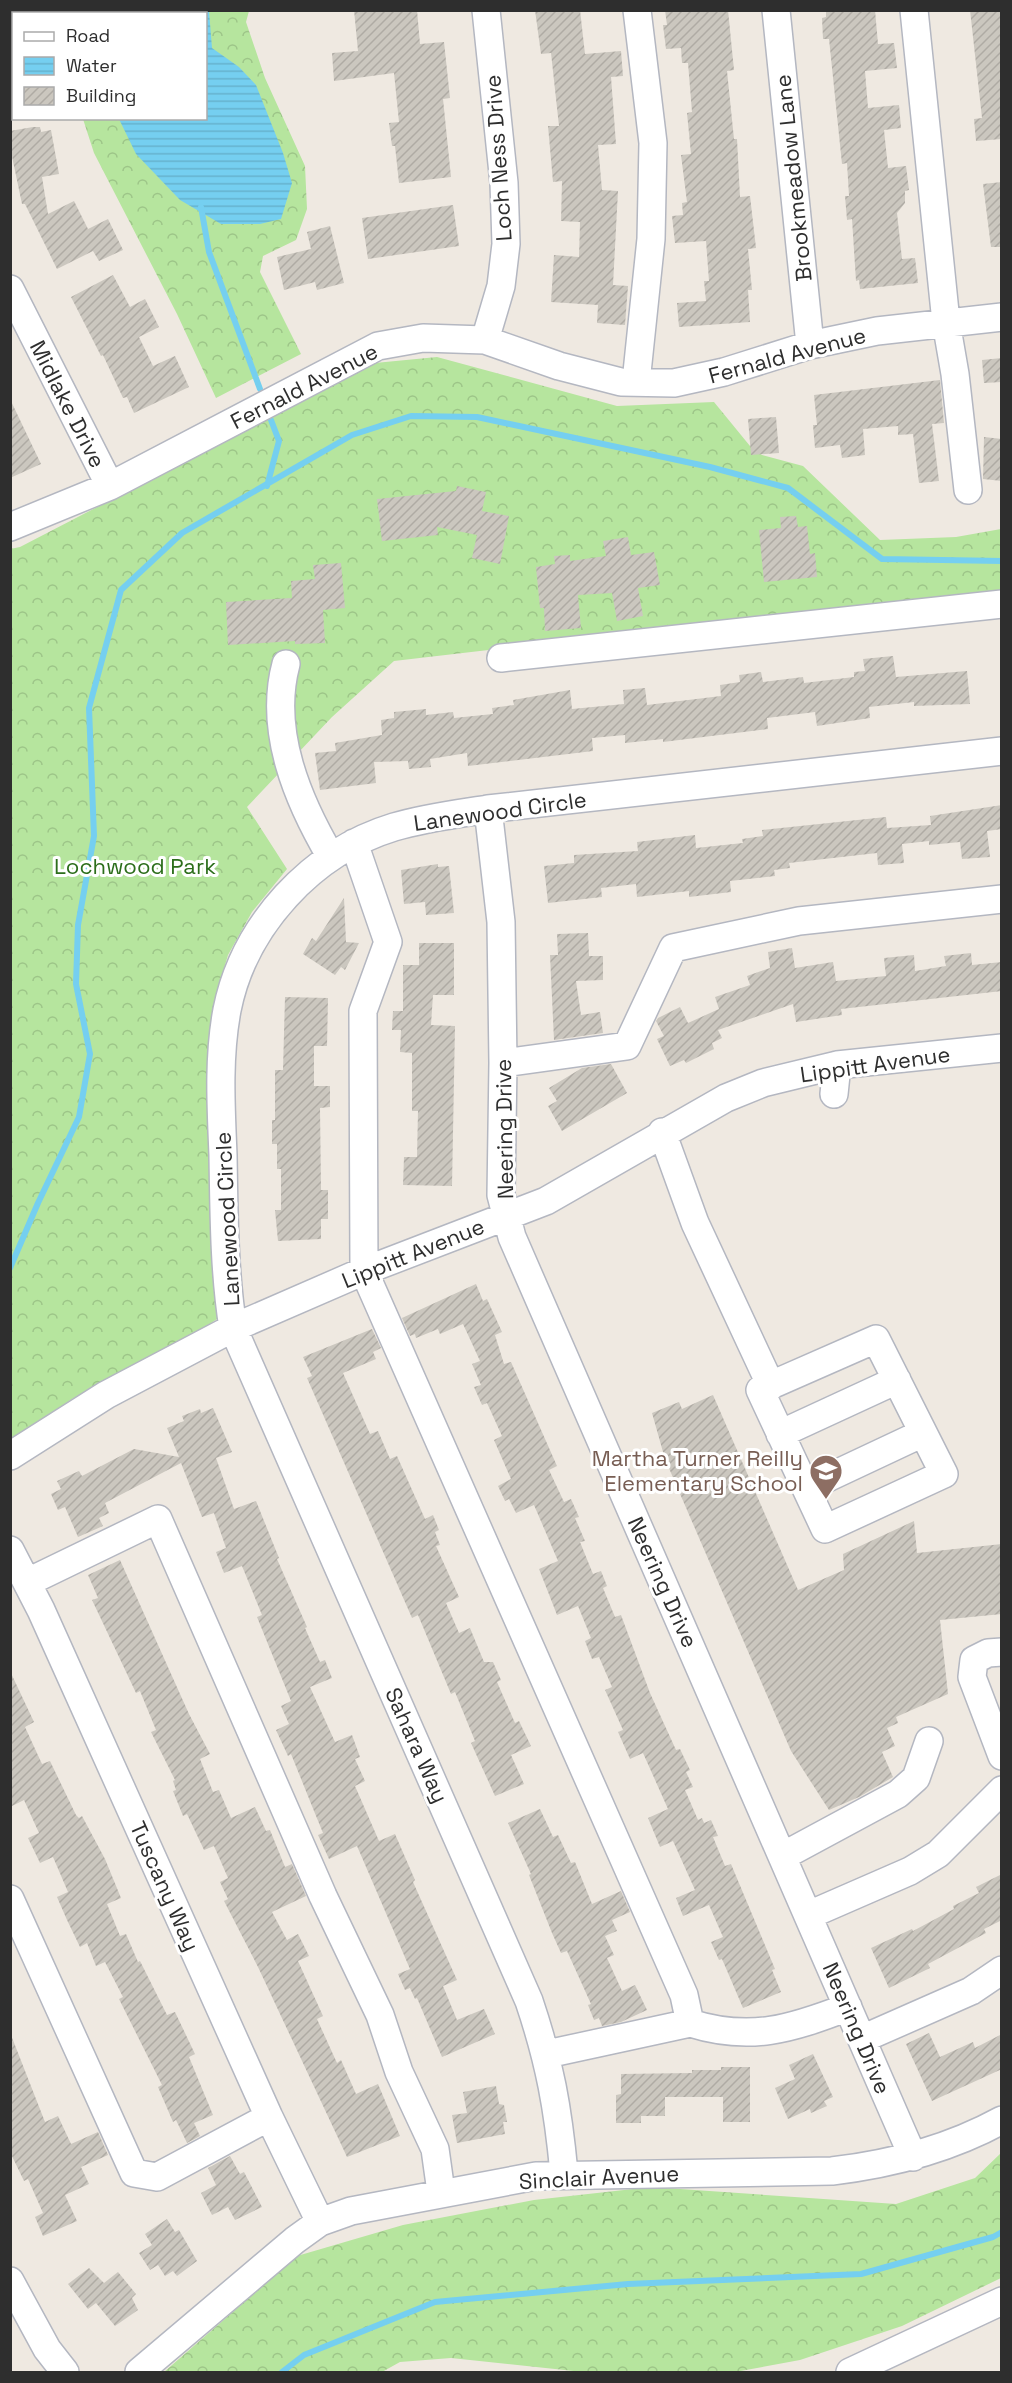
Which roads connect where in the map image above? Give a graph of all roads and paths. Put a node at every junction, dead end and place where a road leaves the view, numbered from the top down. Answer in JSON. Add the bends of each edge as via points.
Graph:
{"nodes":[{"id":1,"x":486,"y":10,"type":"edge"},
{"id":2,"x":637,"y":10,"type":"edge"},
{"id":3,"x":776,"y":10,"type":"edge"},
{"id":4,"x":914,"y":10,"type":"edge"},
{"id":5,"x":10,"y":289,"type":"edge"},
{"id":6,"x":1002,"y":317,"type":"edge"},
{"id":7,"x":946,"y":322,"type":"junction"},
{"id":8,"x":486,"y":340,"type":"junction"},
{"id":9,"x":810,"y":345,"type":"junction"},
{"id":10,"x":636,"y":382,"type":"junction"},
{"id":11,"x":110,"y":486,"type":"junction"},
{"id":12,"x":968,"y":490,"type":"dead end"},
{"id":13,"x":10,"y":528,"type":"edge"},
{"id":14,"x":1002,"y":604,"type":"edge"},
{"id":15,"x":501,"y":657,"type":"dead end"},
{"id":16,"x":286,"y":664,"type":"dead end"},
{"id":17,"x":1002,"y":751,"type":"edge"},
{"id":18,"x":488,"y":809,"type":"junction"},
{"id":19,"x":354,"y":843,"type":"junction"},
{"id":20,"x":331,"y":857,"type":"junction"},
{"id":21,"x":1002,"y":899,"type":"edge"},
{"id":22,"x":1002,"y":1048,"type":"edge"},
{"id":23,"x":503,"y":1063,"type":"junction"},
{"id":24,"x":837,"y":1065,"type":"junction"},
{"id":25,"x":834,"y":1094,"type":"dead end"},
{"id":26,"x":662,"y":1132,"type":"junction"},
{"id":27,"x":506,"y":1217,"type":"junction"},
{"id":28,"x":364,"y":1272,"type":"junction"},
{"id":29,"x":233,"y":1328,"type":"junction"},
{"id":30,"x":897,"y":1380,"type":"junction"},
{"id":31,"x":771,"y":1386,"type":"junction"},
{"id":32,"x":923,"y":1433,"type":"junction"},
{"id":33,"x":780,"y":1434,"type":"junction"},
{"id":34,"x":10,"y":1456,"type":"edge"},
{"id":35,"x":806,"y":1488,"type":"junction"},
{"id":36,"x":10,"y":1550,"type":"edge"},
{"id":37,"x":28,"y":1582,"type":"junction"},
{"id":38,"x":1002,"y":1652,"type":"edge"},
{"id":39,"x":929,"y":1741,"type":"dead end"},
{"id":40,"x":1002,"y":1756,"type":"edge"},
{"id":41,"x":1002,"y":1790,"type":"edge"},
{"id":42,"x":783,"y":1856,"type":"junction"},
{"id":43,"x":10,"y":1899,"type":"edge"},
{"id":44,"x":809,"y":1915,"type":"junction"},
{"id":45,"x":1002,"y":1970,"type":"edge"},
{"id":46,"x":848,"y":2007,"type":"junction"},
{"id":47,"x":690,"y":2023,"type":"junction"},
{"id":48,"x":861,"y":2039,"type":"junction"},
{"id":49,"x":547,"y":2054,"type":"junction"},
{"id":50,"x":269,"y":2117,"type":"junction"},
{"id":51,"x":1002,"y":2120,"type":"edge"},
{"id":52,"x":913,"y":2157,"type":"junction"},
{"id":53,"x":564,"y":2173,"type":"junction"},
{"id":54,"x":441,"y":2192,"type":"junction"},
{"id":55,"x":320,"y":2223,"type":"junction"},
{"id":56,"x":10,"y":2281,"type":"edge"},
{"id":57,"x":1002,"y":2301,"type":"edge"},
{"id":58,"x":65,"y":2373,"type":"edge"},
{"id":59,"x":139,"y":2373,"type":"edge"},
{"id":60,"x":850,"y":2373,"type":"edge"}],
"edges":[{"from":1,"to":8,"type":"street","name":"Loch Ness Drive","via":[[504,183],[506,244],[501,286]]},
{"from":2,"to":10,"type":"street","via":[[653,143],[651,239]]},
{"from":3,"to":9,"type":"street","name":"Brookmeadow Lane"},
{"from":4,"to":7,"type":"street"},
{"from":5,"to":11,"type":"street","name":"Midlake Drive"},
{"from":6,"to":7,"type":"street","name":"Fernald Avenue"},
{"from":7,"to":9,"type":"street","name":"Fernald Avenue"},
{"from":7,"to":12,"type":"street"},
{"from":8,"to":10,"type":"street","name":"Fernald Avenue","via":[[559,366],[621,382]]},
{"from":8,"to":11,"type":"street","name":"Fernald Avenue","via":[[423,338],[378,346]]},
{"from":9,"to":10,"type":"street","name":"Fernald Avenue","via":[[674,383]]},
{"from":11,"to":13,"type":"street","name":"Fernald Avenue"},
{"from":14,"to":15,"type":"street"},
{"from":16,"to":20,"type":"street","via":[[281,680],[283,741],[308,818]]},
{"from":17,"to":18,"type":"street","name":"Lanewood Circle"},
{"from":18,"to":19,"type":"street","name":"Lanewood Circle","via":[[393,827]]},
{"from":18,"to":23,"type":"street","name":"Neering Drive","via":[[501,922]]},
{"from":19,"to":20,"type":"street","name":"Lanewood Circle"},
{"from":19,"to":28,"type":"street","via":[[387,942],[363,1011]]},
{"from":20,"to":29,"type":"street","name":"Lanewood Circle","via":[[299,882],[266,919],[237,971],[227,1010],[220,1070],[226,1264]]},
{"from":21,"to":23,"type":"street","via":[[799,921],[673,948],[627,1046]]},
{"from":22,"to":24,"type":"street","name":"Lippitt Avenue"},
{"from":23,"to":27,"type":"street","name":"Neering Drive","via":[[501,1195]]},
{"from":24,"to":25,"type":"street"},
{"from":24,"to":26,"type":"street","name":"Lippitt Avenue","via":[[762,1083]]},
{"from":26,"to":27,"type":"street","name":"Lippitt Avenue","via":[[546,1201]]},
{"from":26,"to":31,"type":"street","via":[[695,1223]]},
{"from":27,"to":28,"type":"street","name":"Lippitt Avenue"},
{"from":27,"to":42,"type":"street","name":"Neering Drive"},
{"from":28,"to":29,"type":"street","name":"Lippitt Avenue"},
{"from":28,"to":47,"type":"street","via":[[684,1995]]},
{"from":29,"to":34,"type":"street","name":"Lippitt Avenue","via":[[106,1395]]},
{"from":29,"to":49,"type":"street","name":"Sahara Way","via":[[530,2001]]},
{"from":30,"to":31,"type":"street","via":[[876,1339]]},
{"from":30,"to":32,"type":"street"},
{"from":30,"to":33,"type":"street"},
{"from":31,"to":33,"type":"street","via":[[760,1390]]},
{"from":32,"to":35,"type":"street"},
{"from":32,"to":35,"type":"street","via":[[944,1474],[825,1529]]},
{"from":33,"to":35,"type":"street"},
{"from":36,"to":37,"type":"street","name":"Tuscany Way"},
{"from":37,"to":50,"type":"street","name":"Tuscany Way"},
{"from":37,"to":54,"type":"street","via":[[158,1519],[323,1896],[380,2015],[399,2072],[435,2149]]},
{"from":38,"to":40,"type":"street","via":[[974,1660],[972,1677]]},
{"from":39,"to":42,"type":"street","via":[[916,1778],[898,1794]]},
{"from":41,"to":44,"type":"street","via":[[938,1854],[910,1871]]},
{"from":42,"to":44,"type":"street","name":"Neering Drive"},
{"from":43,"to":50,"type":"street","via":[[134,2173],[157,2177]]},
{"from":44,"to":46,"type":"street","name":"Neering Drive"},
{"from":45,"to":48,"type":"street","via":[[971,1990]]},
{"from":46,"to":47,"type":"street","via":[[794,2028],[756,2034]]},
{"from":46,"to":48,"type":"street","name":"Neering Drive"},
{"from":47,"to":49,"type":"street"},
{"from":48,"to":52,"type":"street","name":"Neering Drive"},
{"from":49,"to":53,"type":"street","name":"Sahara Way"},
{"from":50,"to":55,"type":"street","name":"Tuscany Way"},
{"from":51,"to":52,"type":"street","name":"Sinclair Avenue"},
{"from":52,"to":53,"type":"street","name":"Sinclair Avenue","via":[[832,2171]]},
{"from":53,"to":54,"type":"street","name":"Sinclair Avenue"},
{"from":54,"to":55,"type":"street","name":"Sinclair Avenue","via":[[351,2211]]},
{"from":55,"to":59,"type":"street","name":"Sinclair Avenue"},
{"from":56,"to":58,"type":"street","via":[[47,2349]]},
{"from":57,"to":60,"type":"street"}]}
